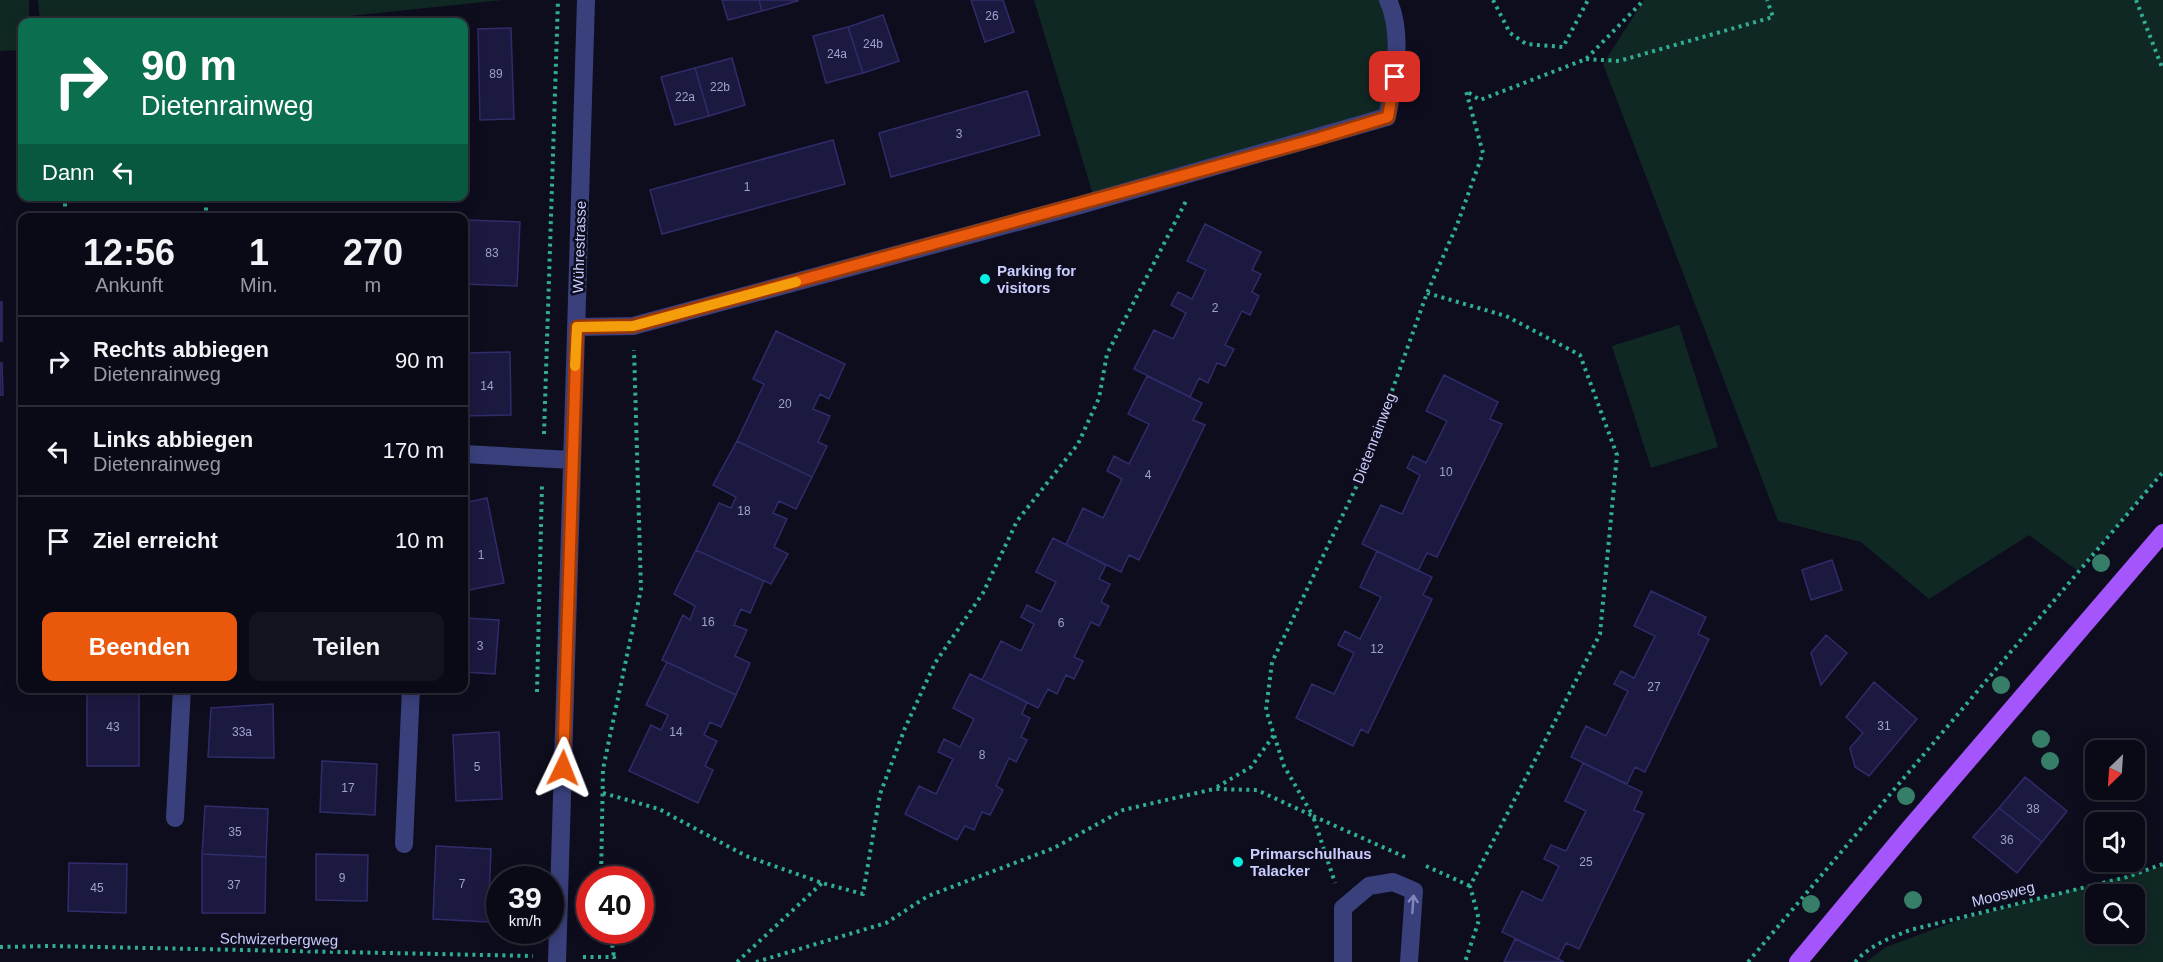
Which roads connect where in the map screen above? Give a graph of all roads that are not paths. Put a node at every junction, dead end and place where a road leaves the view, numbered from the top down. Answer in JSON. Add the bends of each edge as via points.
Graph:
{"nodes":[{"id":1,"x":586,"y":0,"type":"edge"},
{"id":2,"x":1388,"y":0,"type":"edge"},
{"id":3,"x":577,"y":327,"type":"junction"},
{"id":4,"x":468,"y":454,"type":"edge"},
{"id":5,"x":572,"y":460,"type":"junction"},
{"id":6,"x":2163,"y":533,"type":"edge"},
{"id":7,"x":182,"y":693,"type":"edge"},
{"id":8,"x":411,"y":693,"type":"edge"},
{"id":9,"x":175,"y":818,"type":"dead end"},
{"id":10,"x":404,"y":844,"type":"dead end"},
{"id":11,"x":557,"y":960,"type":"edge"},
{"id":12,"x":1343,"y":962,"type":"edge"},
{"id":13,"x":1409,"y":962,"type":"edge"},
{"id":14,"x":1798,"y":962,"type":"edge"}],
"edges":[{"from":1,"to":3,"type":"street","name":"Wührestrasse"},
{"from":2,"to":3,"type":"street","via":[[1396,40],[1388,117],[633,326]]},
{"from":3,"to":5,"type":"street","name":"Wührestrasse"},
{"from":4,"to":5,"type":"street"},
{"from":5,"to":11,"type":"street","name":"Wührestrasse"},
{"from":6,"to":14,"type":"main road"},
{"from":7,"to":9,"type":"street"},
{"from":8,"to":10,"type":"street"},
{"from":13,"to":12,"type":"street","one_way":true,"via":[[1414,891],[1393,882],[1369,886],[1343,908]]}]}
